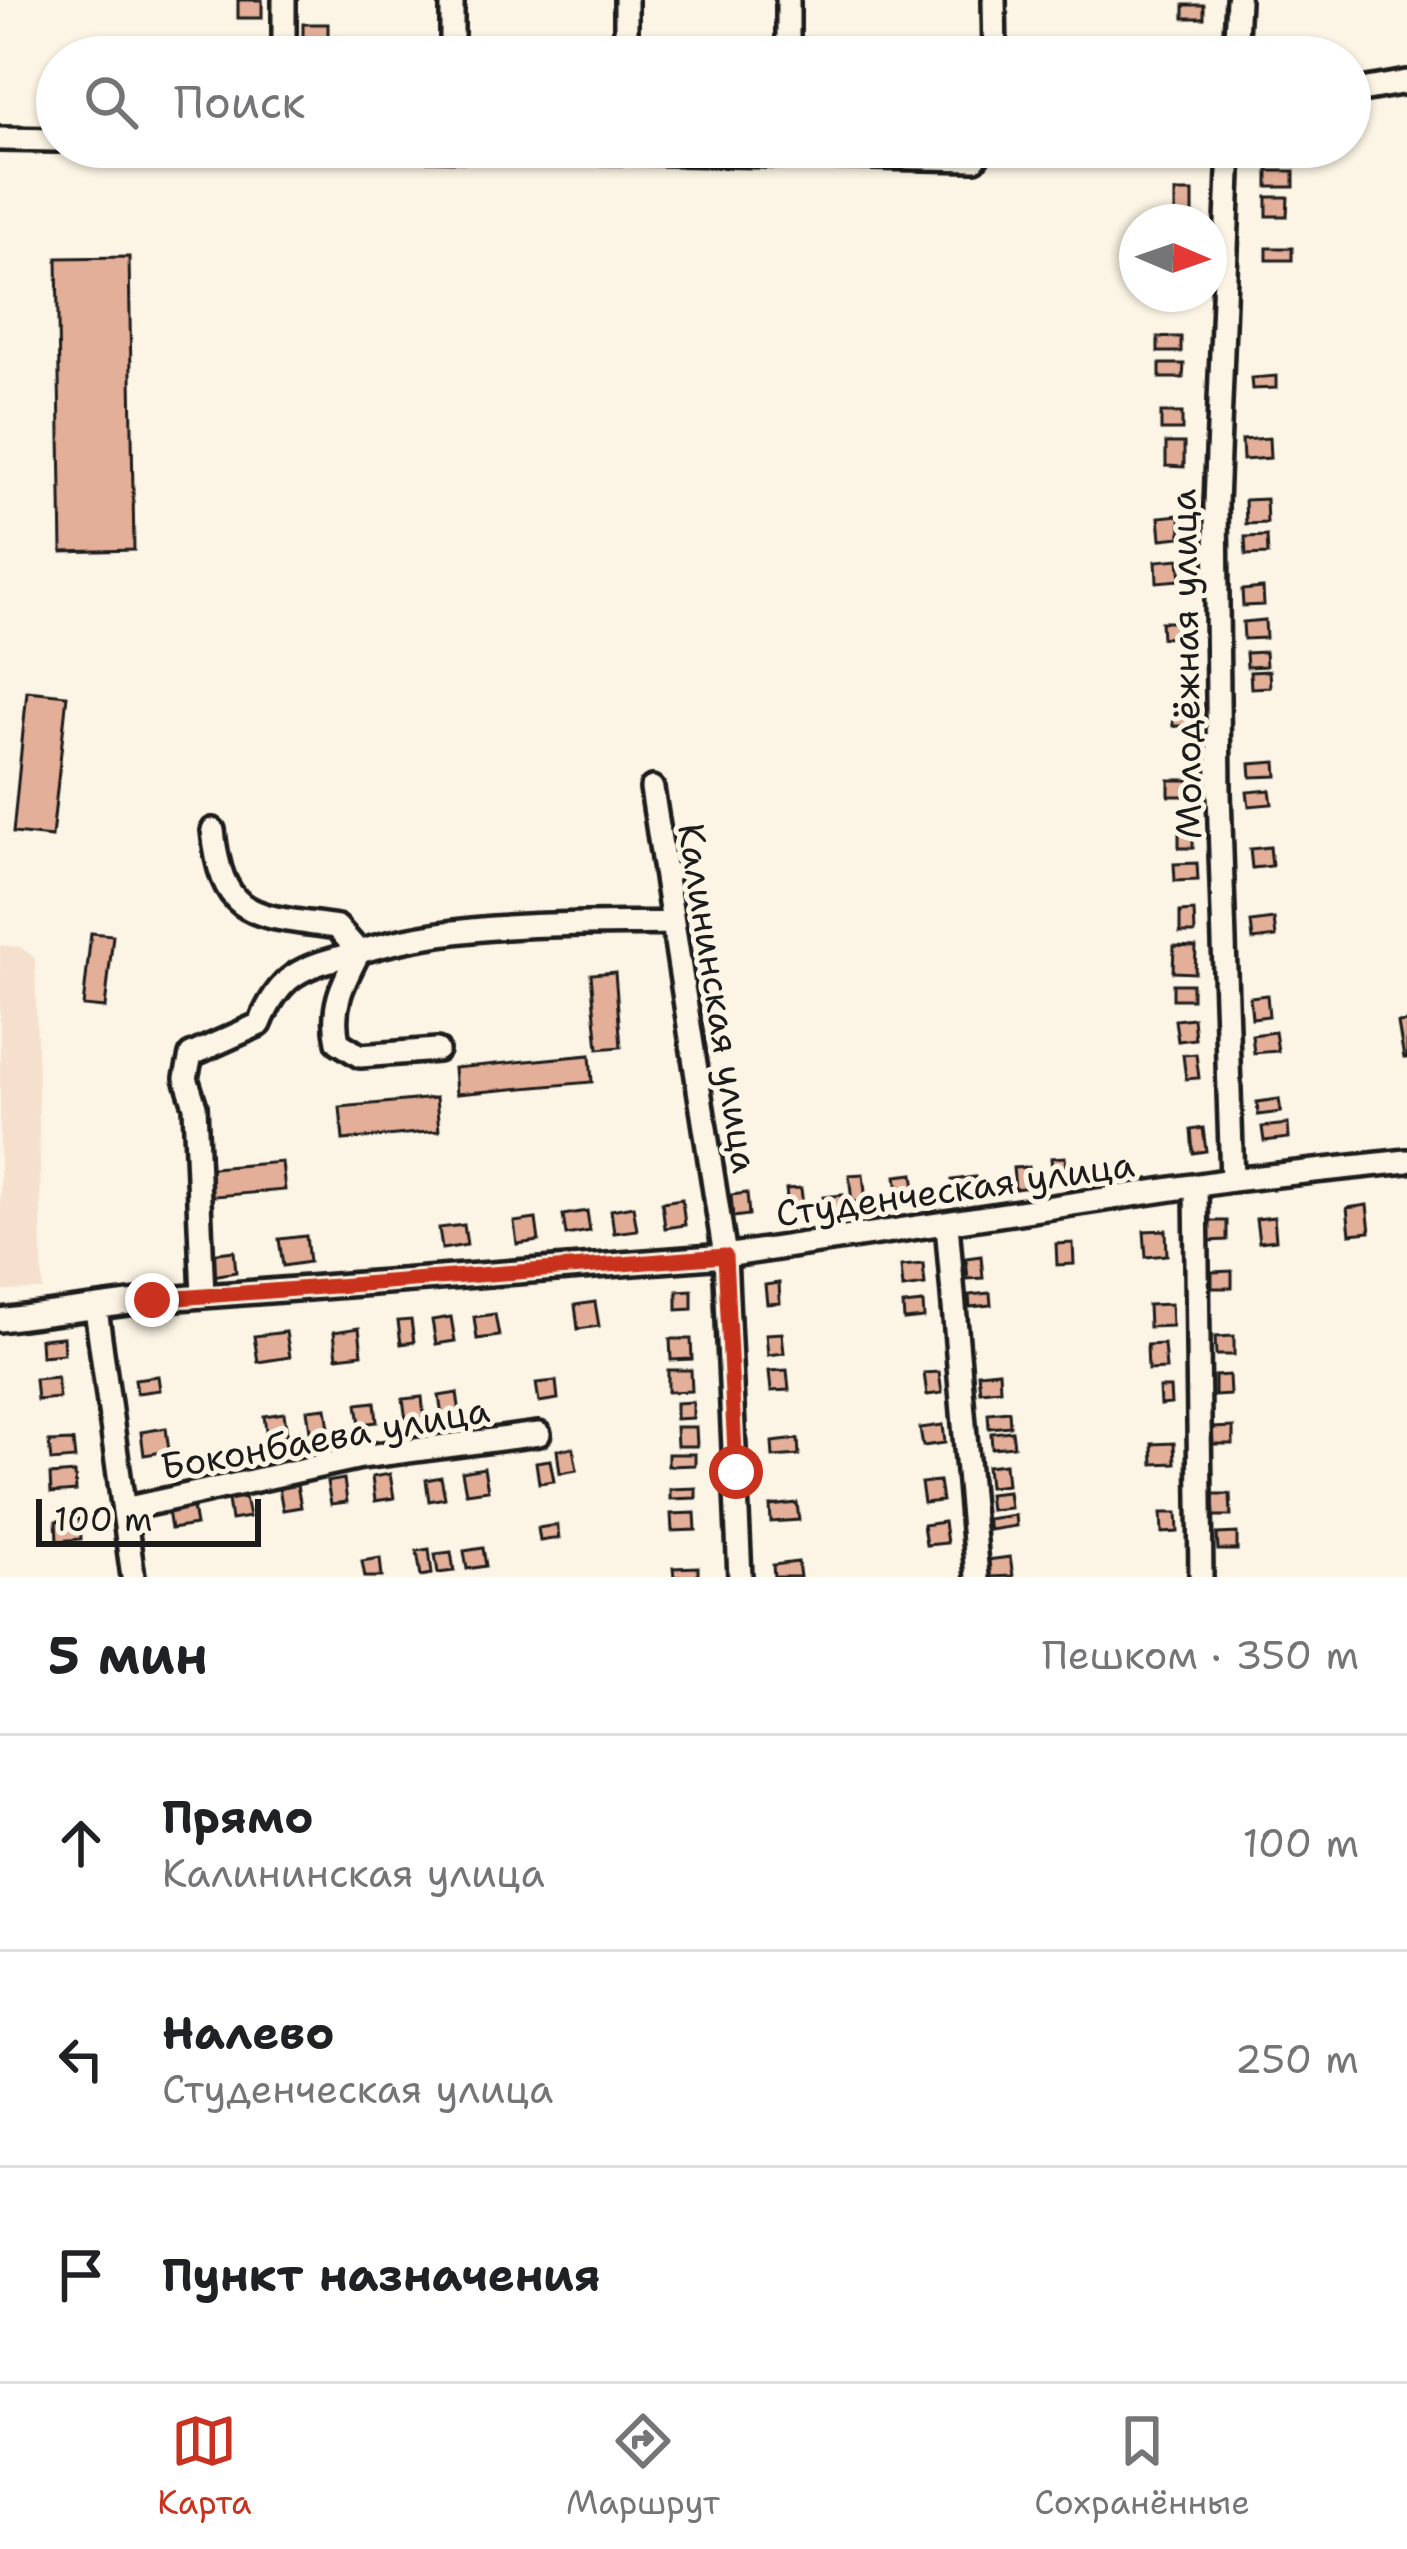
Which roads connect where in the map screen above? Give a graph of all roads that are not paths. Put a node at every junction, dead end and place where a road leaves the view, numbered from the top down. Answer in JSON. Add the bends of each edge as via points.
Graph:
{"nodes":[{"id":1,"x":284,"y":0,"type":"edge"},
{"id":2,"x":452,"y":0,"type":"edge"},
{"id":3,"x":626,"y":0,"type":"edge"},
{"id":4,"x":788,"y":0,"type":"edge"},
{"id":5,"x":994,"y":0,"type":"edge"},
{"id":6,"x":1238,"y":0,"type":"edge"},
{"id":7,"x":284,"y":36,"type":"edge"},
{"id":8,"x":452,"y":36,"type":"edge"},
{"id":9,"x":626,"y":36,"type":"edge"},
{"id":10,"x":788,"y":36,"type":"edge"},
{"id":11,"x":995,"y":36,"type":"edge"},
{"id":12,"x":1236,"y":36,"type":"edge"},
{"id":13,"x":1407,"y":82,"type":"edge"},
{"id":14,"x":1371,"y":88,"type":"edge"},
{"id":15,"x":0,"y":139,"type":"edge"},
{"id":16,"x":36,"y":140,"type":"edge"},
{"id":17,"x":1229,"y":168,"type":"edge"},
{"id":18,"x":652,"y":788,"type":"dead end"},
{"id":19,"x":213,"y":830,"type":"dead end"},
{"id":20,"x":671,"y":923,"type":"junction"},
{"id":21,"x":359,"y":952,"type":"junction"},
{"id":22,"x":437,"y":1050,"type":"dead end"},
{"id":23,"x":1407,"y":1161,"type":"edge"},
{"id":24,"x":1232,"y":1180,"type":"junction"},
{"id":25,"x":1196,"y":1186,"type":"junction"},
{"id":26,"x":947,"y":1224,"type":"junction"},
{"id":27,"x":725,"y":1256,"type":"junction"},
{"id":28,"x":203,"y":1296,"type":"junction"},
{"id":29,"x":96,"y":1309,"type":"junction"},
{"id":30,"x":0,"y":1320,"type":"edge"},
{"id":31,"x":538,"y":1434,"type":"dead end"},
{"id":32,"x":124,"y":1509,"type":"junction"},
{"id":33,"x":134,"y":1577,"type":"edge"},
{"id":34,"x":740,"y":1577,"type":"edge"},
{"id":35,"x":977,"y":1577,"type":"edge"},
{"id":36,"x":1201,"y":1577,"type":"edge"}],
"edges":[{"from":1,"to":7,"type":"street"},
{"from":2,"to":8,"type":"street"},
{"from":3,"to":9,"type":"street"},
{"from":4,"to":10,"type":"street"},
{"from":5,"to":11,"type":"street"},
{"from":6,"to":12,"type":"street"},
{"from":13,"to":14,"type":"street"},
{"from":15,"to":16,"type":"street"},
{"from":17,"to":24,"type":"street","name":"Молодёжная улица","via":[[1216,504]]},
{"from":18,"to":20,"type":"street","name":"Калининская улица"},
{"from":19,"to":21,"type":"street","via":[[217,871],[231,898],[266,916],[338,927]]},
{"from":20,"to":21,"type":"street","via":[[475,931]]},
{"from":20,"to":27,"type":"street","name":"Калининская улица"},
{"from":21,"to":22,"type":"street","via":[[333,1016],[338,1042],[359,1056]]},
{"from":21,"to":28,"type":"street","via":[[308,966],[273,991],[260,1024],[191,1055],[186,1078],[195,1106]]},
{"from":23,"to":24,"type":"street","name":"Студенческая улица"},
{"from":24,"to":25,"type":"street","name":"Студенческая улица"},
{"from":25,"to":26,"type":"street","name":"Студенческая улица"},
{"from":25,"to":36,"type":"street"},
{"from":26,"to":27,"type":"street","name":"Студенческая улица"},
{"from":26,"to":35,"type":"street"},
{"from":27,"to":28,"type":"street","name":"Студенческая улица"},
{"from":27,"to":34,"type":"street","name":"Калининская улица"},
{"from":28,"to":29,"type":"street","name":"Студенческая улица"},
{"from":29,"to":30,"type":"street"},
{"from":29,"to":32,"type":"street"},
{"from":31,"to":32,"type":"street","name":"Боконбаева улица","via":[[361,1457]]},
{"from":32,"to":33,"type":"street"}]}
